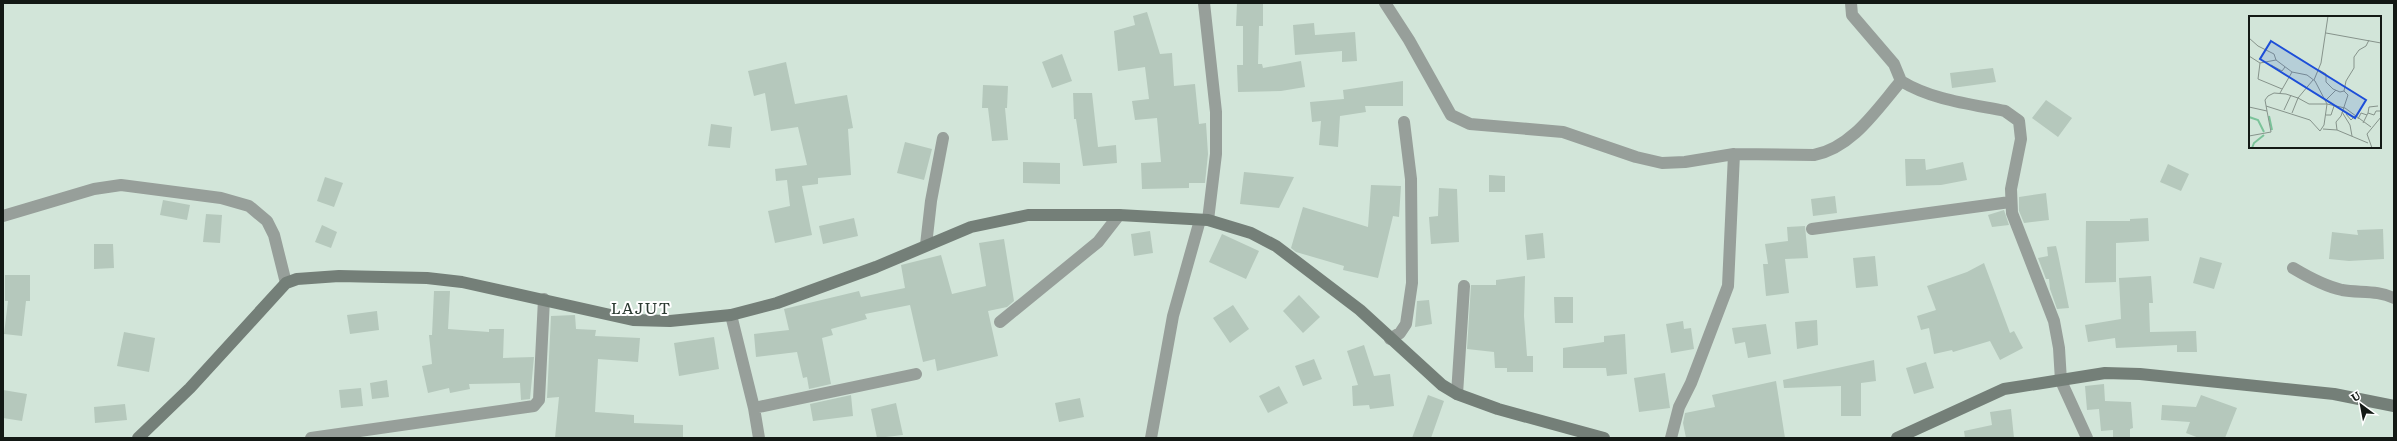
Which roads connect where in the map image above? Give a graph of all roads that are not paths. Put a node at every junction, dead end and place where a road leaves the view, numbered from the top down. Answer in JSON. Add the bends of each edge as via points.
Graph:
{"nodes":[{"id":1,"x":1204,"y":3,"type":"edge"},
{"id":2,"x":1385,"y":3,"type":"edge"},
{"id":3,"x":1851,"y":3,"type":"edge"},
{"id":4,"x":1901,"y":81,"type":"junction"},
{"id":5,"x":1404,"y":122,"type":"dead end"},
{"id":6,"x":943,"y":138,"type":"dead end"},
{"id":7,"x":1734,"y":154,"type":"junction"},
{"id":8,"x":2010,"y":202,"type":"junction"},
{"id":9,"x":3,"y":216,"type":"edge"},
{"id":10,"x":1119,"y":216,"type":"junction"},
{"id":11,"x":1204,"y":220,"type":"junction"},
{"id":12,"x":1812,"y":229,"type":"dead end"},
{"id":13,"x":926,"y":245,"type":"junction"},
{"id":14,"x":2293,"y":268,"type":"dead end"},
{"id":15,"x":286,"y":283,"type":"junction"},
{"id":16,"x":1464,"y":286,"type":"dead end"},
{"id":17,"x":2394,"y":298,"type":"edge"},
{"id":18,"x":544,"y":299,"type":"junction"},
{"id":19,"x":731,"y":315,"type":"junction"},
{"id":20,"x":1000,"y":322,"type":"dead end"},
{"id":21,"x":1390,"y":339,"type":"junction"},
{"id":22,"x":916,"y":374,"type":"dead end"},
{"id":23,"x":2061,"y":381,"type":"junction"},
{"id":24,"x":1457,"y":394,"type":"junction"},
{"id":25,"x":2394,"y":406,"type":"edge"},
{"id":26,"x":754,"y":408,"type":"junction"},
{"id":27,"x":138,"y":438,"type":"edge"},
{"id":28,"x":311,"y":438,"type":"edge"},
{"id":29,"x":759,"y":438,"type":"edge"},
{"id":30,"x":1151,"y":438,"type":"edge"},
{"id":31,"x":1604,"y":438,"type":"edge"},
{"id":32,"x":1671,"y":438,"type":"edge"},
{"id":33,"x":1897,"y":438,"type":"edge"},
{"id":34,"x":2087,"y":438,"type":"edge"}],
"edges":[{"from":1,"to":11,"type":"street","via":[[1216,112],[1216,154]]},
{"from":2,"to":7,"type":"street","via":[[1451,115],[1461,121],[1505,128],[1563,132],[1636,157],[1662,163]]},
{"from":3,"to":4,"type":"street","via":[[1852,15],[1894,64]]},
{"from":4,"to":7,"type":"street","via":[[1852,136],[1825,153]]},
{"from":4,"to":8,"type":"street","via":[[1913,89],[1943,99],[2005,110],[2019,121],[2021,139]]},
{"from":5,"to":21,"type":"street","via":[[1411,179],[1412,283],[1406,324],[1400,333]]},
{"from":6,"to":13,"type":"street","via":[[931,200]]},
{"from":7,"to":32,"type":"street","via":[[1728,286],[1691,383],[1679,407]]},
{"from":8,"to":12,"type":"street"},
{"from":8,"to":23,"type":"street","via":[[2054,321]]},
{"from":9,"to":15,"type":"street","via":[[94,189],[121,185],[221,198],[249,206],[267,220],[274,235]]},
{"from":10,"to":11,"type":"street"},
{"from":10,"to":13,"type":"street","via":[[1028,216],[971,227]]},
{"from":10,"to":20,"type":"street","via":[[1098,242]]},
{"from":11,"to":21,"type":"street","via":[[1252,233],[1276,246],[1360,310]]},
{"from":11,"to":30,"type":"street","via":[[1172,316]]},
{"from":13,"to":19,"type":"street","via":[[876,267],[777,303]]},
{"from":14,"to":17,"type":"street","via":[[2326,285],[2356,292],[2378,292]]},
{"from":15,"to":18,"type":"street","via":[[297,279],[339,276],[427,278],[462,282]]},
{"from":15,"to":27,"type":"street","via":[[195,382]]},
{"from":16,"to":24,"type":"street"},
{"from":18,"to":19,"type":"street","via":[[633,320],[670,321]]},
{"from":18,"to":28,"type":"street","via":[[539,400],[536,405],[530,408]]},
{"from":19,"to":26,"type":"street"},
{"from":21,"to":24,"type":"street","via":[[1442,385]]},
{"from":22,"to":26,"type":"street"},
{"from":23,"to":25,"type":"street","via":[[2105,373],[2140,374],[2334,394]]},
{"from":23,"to":33,"type":"street","via":[[2004,389]]},
{"from":23,"to":34,"type":"street"},
{"from":24,"to":31,"type":"street","via":[[1498,409]]},
{"from":26,"to":29,"type":"street"}]}
